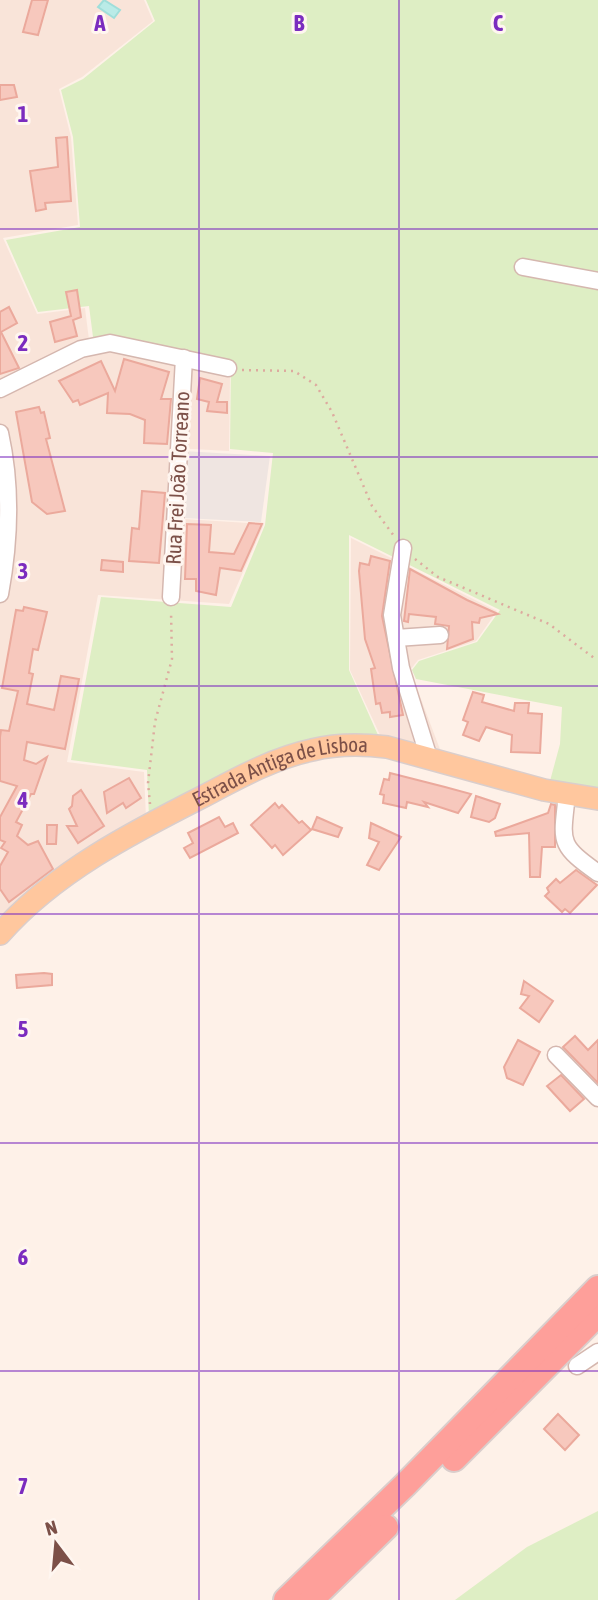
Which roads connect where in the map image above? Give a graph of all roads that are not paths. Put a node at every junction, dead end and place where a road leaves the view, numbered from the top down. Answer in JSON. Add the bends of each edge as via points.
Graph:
{"nodes":[{"id":1,"x":523,"y":267,"type":"dead end"},
{"id":2,"x":598,"y":281,"type":"edge"},
{"id":3,"x":184,"y":359,"type":"junction"},
{"id":4,"x":229,"y":368,"type":"road end"},
{"id":5,"x":0,"y":389,"type":"edge"},
{"id":6,"x":0,"y":433,"type":"edge"},
{"id":7,"x":402,"y":548,"type":"road end"},
{"id":8,"x":0,"y":594,"type":"edge"},
{"id":9,"x":171,"y":597,"type":"road end"},
{"id":10,"x":440,"y":635,"type":"dead end"},
{"id":11,"x":396,"y":638,"type":"junction"},
{"id":12,"x":429,"y":758,"type":"junction"},
{"id":13,"x":567,"y":794,"type":"junction"},
{"id":14,"x":598,"y":799,"type":"edge"},
{"id":15,"x":598,"y":873,"type":"edge"},
{"id":16,"x":0,"y":934,"type":"edge"},
{"id":17,"x":556,"y":1055,"type":"dead end"},
{"id":18,"x":598,"y":1098,"type":"edge"},
{"id":19,"x":598,"y":1289,"type":"edge"},
{"id":20,"x":598,"y":1314,"type":"edge"},
{"id":21,"x":598,"y":1352,"type":"edge"},
{"id":22,"x":577,"y":1366,"type":"dead end"},
{"id":23,"x":286,"y":1600,"type":"edge"},
{"id":24,"x":311,"y":1600,"type":"edge"}],
"edges":[{"from":1,"to":2,"type":"street"},
{"from":3,"to":4,"type":"street","name":"Rua Frei João Torreano"},
{"from":3,"to":5,"type":"street","name":"Rua Frei João Torreano","via":[[110,343],[81,349]]},
{"from":3,"to":9,"type":"street","name":"Rua Frei João Torreano"},
{"from":6,"to":8,"type":"street","via":[[8,468],[9,548]]},
{"from":7,"to":11,"type":"street","via":[[391,615]]},
{"from":10,"to":11,"type":"street"},
{"from":11,"to":12,"type":"street"},
{"from":12,"to":13,"type":"main road","name":"Estrada Antiga de Lisboa"},
{"from":12,"to":16,"type":"main road","name":"Estrada Antiga de Lisboa","via":[[360,744],[313,749],[238,778],[80,868],[18,913]]},
{"from":13,"to":14,"type":"main road","name":"Estrada Antiga de Lisboa"},
{"from":13,"to":15,"type":"street","via":[[566,844],[570,854]]},
{"from":17,"to":18,"type":"street"},
{"from":19,"to":23,"type":"highway"},
{"from":20,"to":24,"type":"highway"},
{"from":21,"to":22,"type":"street"}]}
